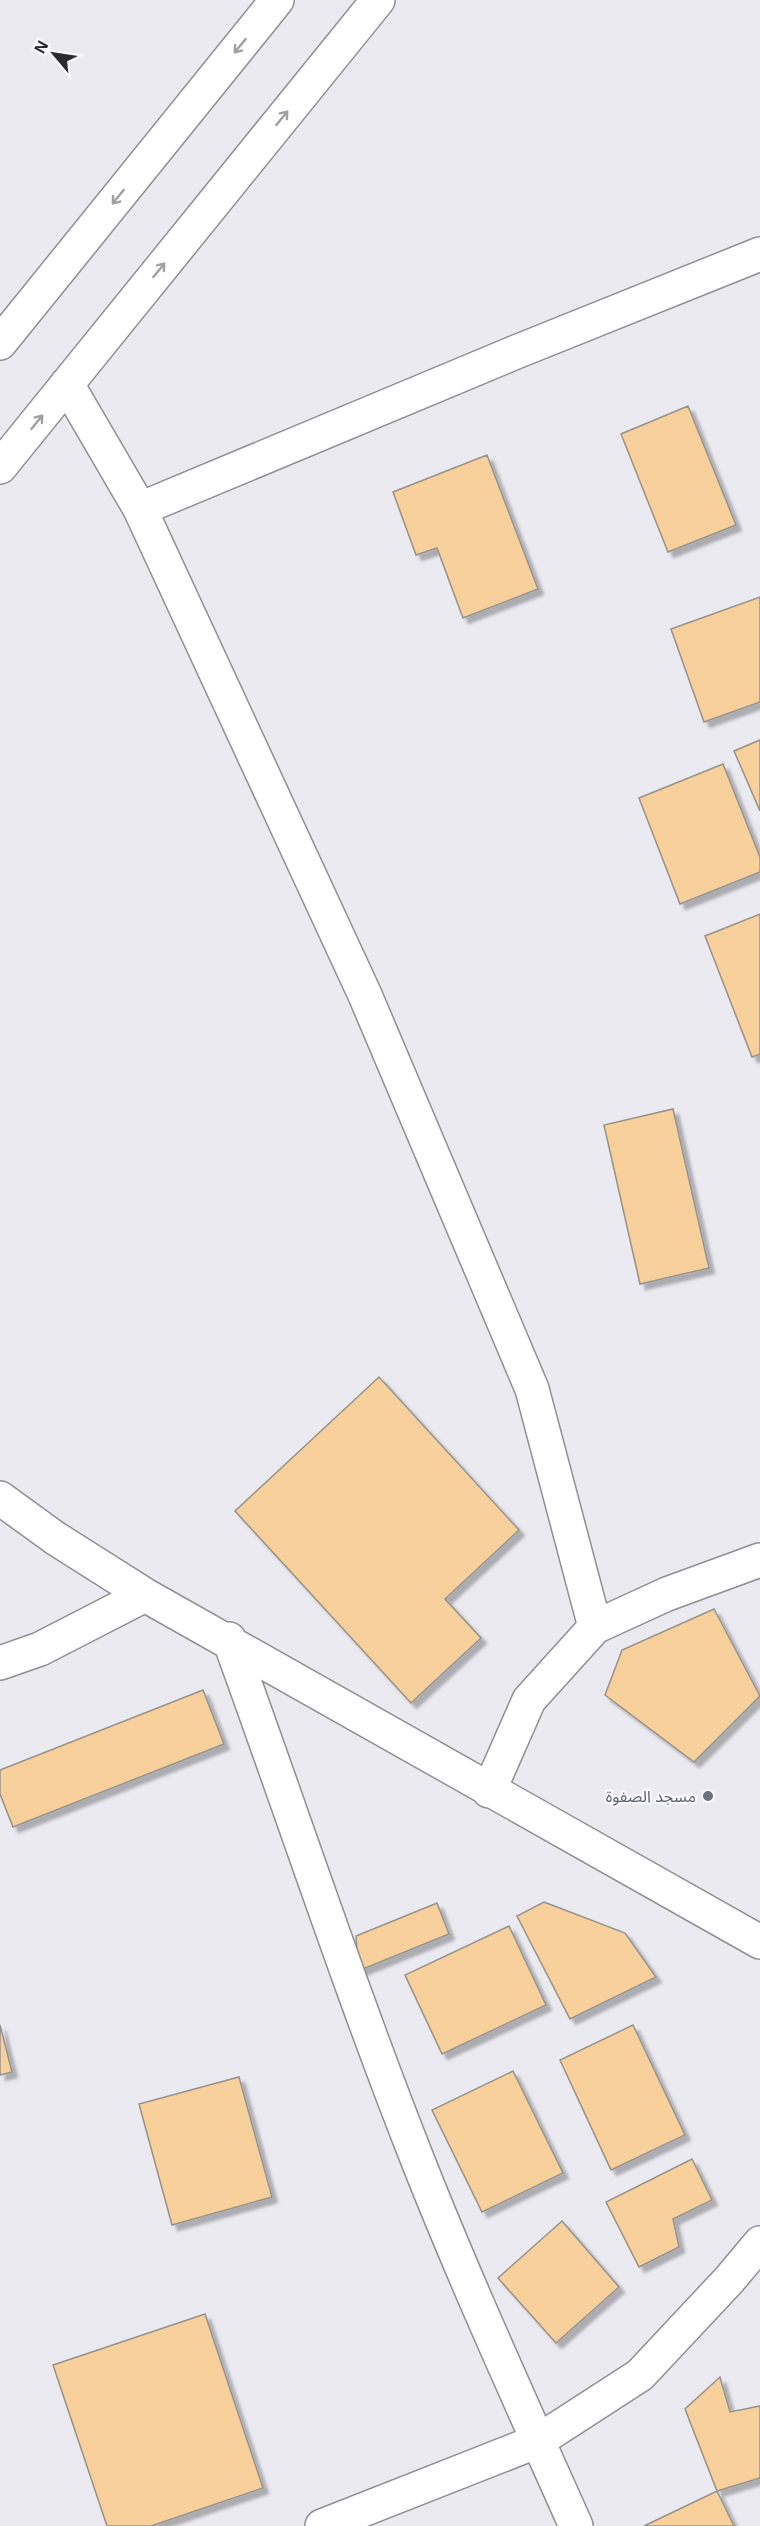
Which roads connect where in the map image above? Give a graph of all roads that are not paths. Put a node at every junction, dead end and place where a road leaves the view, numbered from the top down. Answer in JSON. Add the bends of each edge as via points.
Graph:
{"nodes":[{"id":1,"x":277,"y":0,"type":"edge"},
{"id":2,"x":378,"y":0,"type":"edge"},
{"id":3,"x":760,"y":254,"type":"edge"},
{"id":4,"x":0,"y":343,"type":"edge"},
{"id":5,"x":67,"y":384,"type":"junction"},
{"id":6,"x":0,"y":467,"type":"edge"},
{"id":7,"x":140,"y":509,"type":"junction"},
{"id":8,"x":0,"y":1498,"type":"edge"},
{"id":9,"x":760,"y":1560,"type":"edge"},
{"id":10,"x":145,"y":1594,"type":"junction"},
{"id":11,"x":595,"y":1627,"type":"junction"},
{"id":12,"x":229,"y":1640,"type":"junction"},
{"id":13,"x":0,"y":1663,"type":"edge"},
{"id":14,"x":489,"y":1791,"type":"junction"},
{"id":15,"x":760,"y":1942,"type":"edge"},
{"id":16,"x":760,"y":2243,"type":"edge"},
{"id":17,"x":538,"y":2441,"type":"junction"},
{"id":18,"x":322,"y":2526,"type":"edge"},
{"id":19,"x":576,"y":2526,"type":"edge"}],
"edges":[{"from":1,"to":4,"type":"street","one_way":true},
{"from":5,"to":2,"type":"street","one_way":true},
{"from":3,"to":7,"type":"street"},
{"from":6,"to":5,"type":"street","one_way":true},
{"from":5,"to":7,"type":"street"},
{"from":7,"to":11,"type":"street","via":[[365,995],[532,1389]]},
{"from":8,"to":10,"type":"street"},
{"from":9,"to":11,"type":"street","via":[[667,1594]]},
{"from":10,"to":12,"type":"street"},
{"from":10,"to":13,"type":"street","via":[[40,1649]]},
{"from":11,"to":14,"type":"street","via":[[530,1700]]},
{"from":12,"to":14,"type":"street"},
{"from":12,"to":17,"type":"street","via":[[338,1951],[416,2157]]},
{"from":14,"to":15,"type":"street"},
{"from":16,"to":17,"type":"street","via":[[640,2375]]},
{"from":17,"to":18,"type":"street"},
{"from":17,"to":19,"type":"street"}]}
